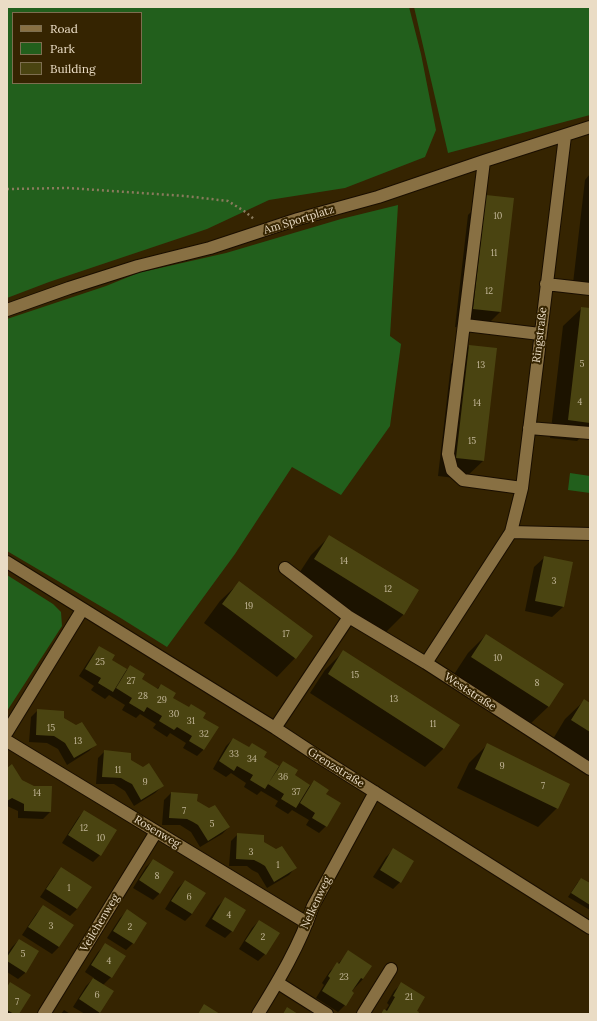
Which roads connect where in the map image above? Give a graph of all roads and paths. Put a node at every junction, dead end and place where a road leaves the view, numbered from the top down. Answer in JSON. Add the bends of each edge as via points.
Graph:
{"nodes":[{"id":1,"x":590,"y":128,"type":"edge"},
{"id":2,"x":565,"y":136,"type":"junction"},
{"id":3,"x":484,"y":161,"type":"junction"},
{"id":4,"x":7,"y":189,"type":"edge"},
{"id":5,"x":263,"y":231,"type":"junction"},
{"id":6,"x":546,"y":284,"type":"junction"},
{"id":7,"x":590,"y":289,"type":"edge"},
{"id":8,"x":7,"y":310,"type":"edge"},
{"id":9,"x":465,"y":326,"type":"junction"},
{"id":10,"x":540,"y":334,"type":"junction"},
{"id":11,"x":529,"y":428,"type":"junction"},
{"id":12,"x":590,"y":433,"type":"edge"},
{"id":13,"x":522,"y":488,"type":"junction"},
{"id":14,"x":511,"y":532,"type":"junction"},
{"id":15,"x":590,"y":534,"type":"edge"},
{"id":16,"x":7,"y":562,"type":"edge"},
{"id":17,"x":285,"y":568,"type":"dead end"},
{"id":18,"x":82,"y":610,"type":"junction"},
{"id":19,"x":349,"y":617,"type":"junction"},
{"id":20,"x":426,"y":663,"type":"junction"},
{"id":21,"x":275,"y":728,"type":"junction"},
{"id":22,"x":7,"y":732,"type":"edge"},
{"id":23,"x":7,"y":741,"type":"edge"},
{"id":24,"x":590,"y":769,"type":"edge"},
{"id":25,"x":375,"y":792,"type":"junction"},
{"id":26,"x":156,"y":832,"type":"junction"},
{"id":27,"x":307,"y":923,"type":"junction"},
{"id":28,"x":590,"y":928,"type":"edge"},
{"id":29,"x":391,"y":969,"type":"dead end"},
{"id":30,"x":278,"y":983,"type":"junction"},
{"id":31,"x":44,"y":1014,"type":"edge"},
{"id":32,"x":258,"y":1014,"type":"edge"},
{"id":33,"x":327,"y":1014,"type":"edge"},
{"id":34,"x":363,"y":1014,"type":"edge"}],
"edges":[{"from":1,"to":2,"type":"street","name":"Am Sportplatz"},
{"from":2,"to":3,"type":"street","name":"Am Sportplatz"},
{"from":2,"to":6,"type":"street","name":"Ringstraße"},
{"from":3,"to":5,"type":"street","name":"Am Sportplatz","via":[[419,184]]},
{"from":3,"to":9,"type":"street"},
{"from":4,"to":5,"type":"path","via":[[68,188],[228,201],[244,211]]},
{"from":5,"to":8,"type":"street","name":"Am Sportplatz","via":[[210,248],[131,268]]},
{"from":6,"to":7,"type":"street"},
{"from":6,"to":10,"type":"street","name":"Ringstraße"},
{"from":9,"to":10,"type":"street"},
{"from":9,"to":13,"type":"street","via":[[448,454],[452,470],[463,480]]},
{"from":10,"to":11,"type":"street","name":"Ringstraße"},
{"from":11,"to":12,"type":"street"},
{"from":11,"to":13,"type":"street","name":"Ringstraße"},
{"from":13,"to":14,"type":"street","name":"Ringstraße"},
{"from":14,"to":15,"type":"street"},
{"from":14,"to":20,"type":"street","name":"Ringstraße"},
{"from":16,"to":18,"type":"street","name":"Grenzstraße"},
{"from":17,"to":19,"type":"street","name":"Weststraße"},
{"from":18,"to":21,"type":"street","name":"Grenzstraße"},
{"from":18,"to":22,"type":"street"},
{"from":19,"to":20,"type":"street","name":"Weststraße"},
{"from":19,"to":21,"type":"street"},
{"from":20,"to":24,"type":"street","name":"Weststraße"},
{"from":21,"to":25,"type":"street","name":"Grenzstraße"},
{"from":23,"to":26,"type":"street","name":"Rosenweg"},
{"from":25,"to":27,"type":"street","name":"Nelkenweg","via":[[313,906]]},
{"from":25,"to":28,"type":"street","name":"Grenzstraße"},
{"from":26,"to":27,"type":"street","name":"Rosenweg"},
{"from":26,"to":31,"type":"street","name":"Veilchenweg"},
{"from":27,"to":30,"type":"street","name":"Nelkenweg"},
{"from":29,"to":34,"type":"street"},
{"from":30,"to":32,"type":"street","name":"Nelkenweg"},
{"from":30,"to":33,"type":"street"}]}
